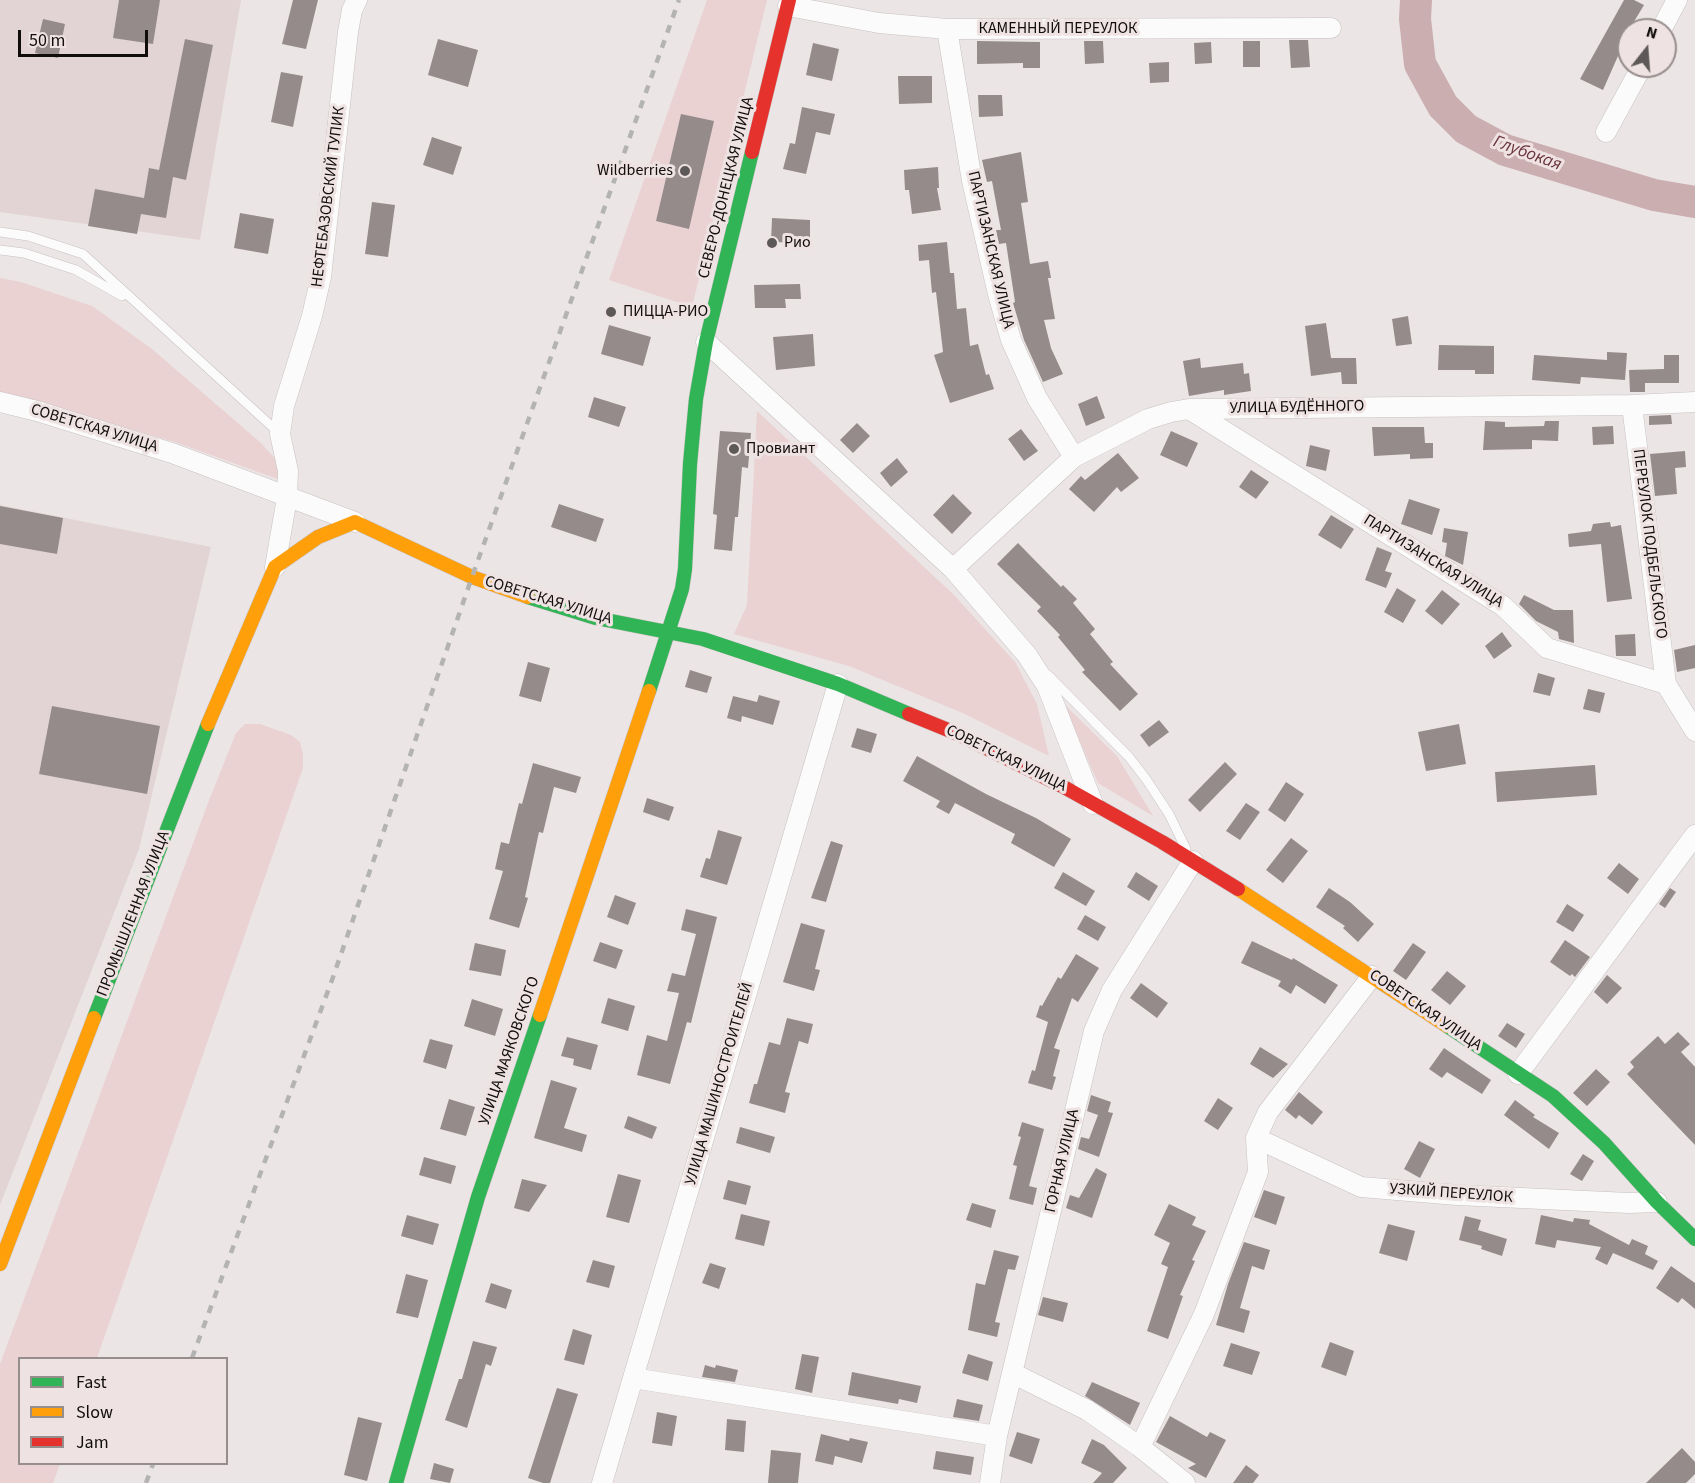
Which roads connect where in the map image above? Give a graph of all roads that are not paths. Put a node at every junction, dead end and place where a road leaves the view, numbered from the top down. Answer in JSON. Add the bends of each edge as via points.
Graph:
{"nodes":[{"id":1,"x":357,"y":0,"type":"edge"},
{"id":2,"x":1677,"y":0,"type":"edge"},
{"id":3,"x":788,"y":3,"type":"edge"},
{"id":4,"x":1667,"y":18,"type":"edge"},
{"id":5,"x":1331,"y":28,"type":"dead end"},
{"id":6,"x":947,"y":29,"type":"junction"},
{"id":7,"x":1635,"y":78,"type":"edge"},
{"id":8,"x":1606,"y":132,"type":"dead end"},
{"id":9,"x":0,"y":232,"type":"edge"},
{"id":10,"x":0,"y":250,"type":"edge"},
{"id":11,"x":135,"y":303,"type":"junction"},
{"id":12,"x":706,"y":342,"type":"junction"},
{"id":13,"x":0,"y":402,"type":"edge"},
{"id":14,"x":1695,"y":402,"type":"edge"},
{"id":15,"x":1632,"y":405,"type":"junction"},
{"id":16,"x":1189,"y":409,"type":"junction"},
{"id":17,"x":280,"y":434,"type":"junction"},
{"id":18,"x":1074,"y":457,"type":"junction"},
{"id":19,"x":287,"y":498,"type":"junction"},
{"id":20,"x":355,"y":522,"type":"junction"},
{"id":21,"x":275,"y":567,"type":"junction"},
{"id":22,"x":953,"y":569,"type":"junction"},
{"id":23,"x":666,"y":632,"type":"junction"},
{"id":24,"x":1027,"y":655,"type":"junction"},
{"id":25,"x":838,"y":684,"type":"junction"},
{"id":26,"x":1666,"y":684,"type":"junction"},
{"id":27,"x":1695,"y":731,"type":"edge"},
{"id":28,"x":1093,"y":804,"type":"junction"},
{"id":29,"x":1695,"y":834,"type":"edge"},
{"id":30,"x":1193,"y":861,"type":"junction"},
{"id":31,"x":1372,"y":976,"type":"junction"},
{"id":32,"x":1518,"y":1074,"type":"junction"},
{"id":33,"x":1256,"y":1138,"type":"junction"},
{"id":34,"x":1657,"y":1202,"type":"junction"},
{"id":35,"x":1695,"y":1239,"type":"edge"},
{"id":36,"x":0,"y":1263,"type":"edge"},
{"id":37,"x":1012,"y":1373,"type":"junction"},
{"id":38,"x":633,"y":1378,"type":"junction"},
{"id":39,"x":997,"y":1436,"type":"junction"},
{"id":40,"x":1140,"y":1446,"type":"junction"},
{"id":41,"x":396,"y":1483,"type":"edge"},
{"id":42,"x":602,"y":1483,"type":"edge"},
{"id":43,"x":990,"y":1483,"type":"edge"},
{"id":44,"x":1185,"y":1483,"type":"edge"}],
"edges":[{"from":1,"to":17,"type":"street","name":"НЕФТЕБАЗОВСКИЙ ТУПИК","via":[[348,32],[321,277],[284,406]]},
{"from":2,"to":4,"type":"street"},
{"from":3,"to":6,"type":"street","name":"КАМЕННЫЙ ПЕРЕУЛОК","via":[[879,23]]},
{"from":3,"to":12,"type":"main road","name":"СЕВЕРО-ДОНЕЦКАЯ УЛИЦА"},
{"from":5,"to":6,"type":"street","name":"КАМЕННЫЙ ПЕРЕУЛОК"},
{"from":6,"to":18,"type":"street","name":"ПАРТИЗАНСКАЯ УЛИЦА","via":[[972,181],[1011,340],[1036,398]]},
{"from":7,"to":8,"type":"street"},
{"from":9,"to":11,"type":"lane","via":[[28,236],[83,254]]},
{"from":10,"to":11,"type":"lane","via":[[24,253],[76,270]]},
{"from":11,"to":17,"type":"lane"},
{"from":12,"to":22,"type":"street","name":"СОВЕТСКАЯ УЛИЦА"},
{"from":12,"to":23,"type":"main road","name":"СЕВЕРО-ДОНЕЦКАЯ УЛИЦА","via":[[696,399],[685,569]]},
{"from":13,"to":19,"type":"street","name":"СОВЕТСКАЯ УЛИЦА","via":[[172,453]]},
{"from":14,"to":15,"type":"street","name":"УЛИЦА БУДЁННОГО"},
{"from":15,"to":16,"type":"street","name":"УЛИЦА БУДЁННОГО"},
{"from":15,"to":26,"type":"street","name":"ПЕРЕУЛОК ПОДБЕЛЬСКОГО"},
{"from":16,"to":18,"type":"street","name":"УЛИЦА БУДЁННОГО","via":[[1148,419]]},
{"from":16,"to":26,"type":"street","name":"ПАРТИЗАНСКАЯ УЛИЦА","via":[[1503,606],[1547,648]]},
{"from":17,"to":19,"type":"street","name":"НЕФТЕБАЗОВСКИЙ ТУПИК","via":[[288,471]]},
{"from":18,"to":22,"type":"street","name":"УЛИЦА БУДЁННОГО"},
{"from":19,"to":20,"type":"street","name":"СОВЕТСКАЯ УЛИЦА"},
{"from":19,"to":21,"type":"street","name":"ПРОМЫШЛЕННАЯ УЛИЦА"},
{"from":20,"to":21,"type":"main road","via":[[318,537]]},
{"from":20,"to":23,"type":"main road","name":"СОВЕТСКАЯ УЛИЦА","via":[[472,577],[596,618]]},
{"from":21,"to":36,"type":"main road","name":"ПРОМЫШЛЕННАЯ УЛИЦА","via":[[192,764]]},
{"from":22,"to":24,"type":"street","name":"СОВЕТСКАЯ УЛИЦА"},
{"from":23,"to":25,"type":"main road","name":"СОВЕТСКАЯ УЛИЦА","via":[[703,639]]},
{"from":23,"to":41,"type":"main road","name":"УЛИЦА МАЯКОВСКОГО","via":[[478,1197]]},
{"from":24,"to":28,"type":"street","name":"СОВЕТСКАЯ УЛИЦА","via":[[1047,686]]},
{"from":24,"to":30,"type":"lane","via":[[1129,757],[1169,814]]},
{"from":25,"to":28,"type":"main road","name":"СОВЕТСКАЯ УЛИЦА","via":[[958,734]]},
{"from":25,"to":38,"type":"street","name":"УЛИЦА МАШИНОСТРОИТЕЛЕЙ"},
{"from":26,"to":27,"type":"street"},
{"from":28,"to":30,"type":"main road","name":"СОВЕТСКАЯ УЛИЦА"},
{"from":29,"to":32,"type":"street"},
{"from":30,"to":31,"type":"main road","name":"СОВЕТСКАЯ УЛИЦА"},
{"from":30,"to":37,"type":"street","name":"ГОРНАЯ УЛИЦА","via":[[1112,990],[1094,1031]]},
{"from":31,"to":32,"type":"main road","name":"СОВЕТСКАЯ УЛИЦА"},
{"from":31,"to":33,"type":"street","via":[[1268,1112]]},
{"from":32,"to":34,"type":"main road","name":"СОВЕТСКАЯ УЛИЦА","via":[[1570,1111]]},
{"from":33,"to":34,"type":"street","name":"УЗКИЙ ПЕРЕУЛОК","via":[[1360,1187],[1457,1196]]},
{"from":33,"to":40,"type":"street","via":[[1258,1172],[1204,1314]]},
{"from":34,"to":35,"type":"main road","name":"СОВЕТСКАЯ УЛИЦА"},
{"from":37,"to":39,"type":"street","name":"ГОРНАЯ УЛИЦА"},
{"from":37,"to":40,"type":"street","via":[[1087,1410]]},
{"from":38,"to":39,"type":"street"},
{"from":38,"to":42,"type":"street","name":"УЛИЦА МАШИНОСТРОИТЕЛЕЙ"},
{"from":39,"to":43,"type":"street","name":"ГОРНАЯ УЛИЦА"},
{"from":40,"to":44,"type":"street"}]}
